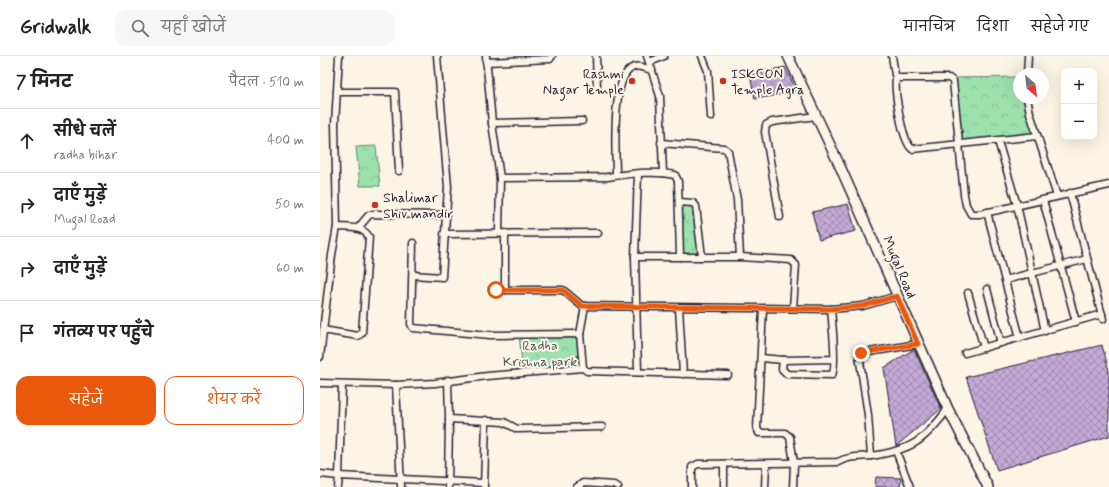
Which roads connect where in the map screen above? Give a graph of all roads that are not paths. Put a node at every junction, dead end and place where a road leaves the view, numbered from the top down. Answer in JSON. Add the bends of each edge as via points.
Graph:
{"nodes":[{"id":1,"x":340,"y":56,"type":"edge"},
{"id":2,"x":437,"y":56,"type":"edge"},
{"id":3,"x":552,"y":56,"type":"edge"},
{"id":4,"x":596,"y":56,"type":"edge"},
{"id":5,"x":664,"y":56,"type":"edge"},
{"id":6,"x":702,"y":56,"type":"edge"},
{"id":7,"x":788,"y":56,"type":"edge"},
{"id":8,"x":892,"y":56,"type":"edge"},
{"id":9,"x":1028,"y":56,"type":"edge"},
{"id":10,"x":486,"y":59,"type":"edge"},
{"id":11,"x":648,"y":59,"type":"edge"},
{"id":12,"x":1027,"y":68,"type":"edge"},
{"id":13,"x":652,"y":70,"type":"junction"},
{"id":14,"x":896,"y":77,"type":"junction"},
{"id":15,"x":597,"y":88,"type":"dead end"},
{"id":16,"x":337,"y":92,"type":"junction"},
{"id":17,"x":1029,"y":104,"type":"edge"},
{"id":18,"x":816,"y":116,"type":"junction"},
{"id":19,"x":711,"y":117,"type":"dead end"},
{"id":20,"x":582,"y":121,"type":"dead end"},
{"id":21,"x":492,"y":123,"type":"junction"},
{"id":22,"x":1037,"y":136,"type":"junction"},
{"id":23,"x":998,"y":141,"type":"junction"},
{"id":24,"x":661,"y":143,"type":"junction"},
{"id":25,"x":959,"y":145,"type":"junction"},
{"id":26,"x":399,"y":170,"type":"dead end"},
{"id":27,"x":663,"y":172,"type":"junction"},
{"id":28,"x":638,"y":174,"type":"junction"},
{"id":29,"x":616,"y":175,"type":"junction"},
{"id":30,"x":500,"y":178,"type":"junction"},
{"id":31,"x":1109,"y":184,"type":"edge"},
{"id":32,"x":1070,"y":194,"type":"junction"},
{"id":33,"x":1057,"y":196,"type":"junction"},
{"id":34,"x":1043,"y":200,"type":"junction"},
{"id":35,"x":679,"y":202,"type":"junction"},
{"id":36,"x":1017,"y":205,"type":"junction"},
{"id":37,"x":987,"y":212,"type":"junction"},
{"id":38,"x":445,"y":215,"type":"junction"},
{"id":39,"x":780,"y":217,"type":"dead end"},
{"id":40,"x":337,"y":227,"type":"junction"},
{"id":41,"x":358,"y":228,"type":"junction"},
{"id":42,"x":502,"y":233,"type":"junction"},
{"id":43,"x":598,"y":233,"type":"dead end"},
{"id":44,"x":444,"y":234,"type":"junction"},
{"id":45,"x":413,"y":243,"type":"dead end"},
{"id":46,"x":635,"y":257,"type":"junction"},
{"id":47,"x":680,"y":257,"type":"junction"},
{"id":48,"x":702,"y":257,"type":"junction"},
{"id":49,"x":740,"y":257,"type":"junction"},
{"id":50,"x":1088,"y":259,"type":"junction"},
{"id":51,"x":1061,"y":266,"type":"junction"},
{"id":52,"x":1033,"y":273,"type":"junction"},
{"id":53,"x":413,"y":275,"type":"junction"},
{"id":54,"x":1005,"y":280,"type":"junction"},
{"id":55,"x":987,"y":289,"type":"dead end"},
{"id":56,"x":496,"y":290,"type":"dead end"},
{"id":57,"x":505,"y":290,"type":"junction"},
{"id":58,"x":968,"y":293,"type":"dead end"},
{"id":59,"x":897,"y":296,"type":"junction"},
{"id":60,"x":585,"y":306,"type":"junction"},
{"id":61,"x":637,"y":307,"type":"junction"},
{"id":62,"x":679,"y":308,"type":"junction"},
{"id":63,"x":793,"y":308,"type":"junction"},
{"id":64,"x":763,"y":309,"type":"junction"},
{"id":65,"x":831,"y":309,"type":"junction"},
{"id":66,"x":323,"y":310,"type":"edge"},
{"id":67,"x":1076,"y":322,"type":"junction"},
{"id":68,"x":323,"y":330,"type":"junction"},
{"id":69,"x":1045,"y":330,"type":"junction"},
{"id":70,"x":580,"y":334,"type":"junction"},
{"id":71,"x":1020,"y":338,"type":"junction"},
{"id":72,"x":1001,"y":343,"type":"junction"},
{"id":73,"x":918,"y":344,"type":"junction"},
{"id":74,"x":984,"y":348,"type":"junction"},
{"id":75,"x":965,"y":353,"type":"dead end"},
{"id":76,"x":320,"y":357,"type":"edge"},
{"id":77,"x":761,"y":358,"type":"junction"},
{"id":78,"x":783,"y":360,"type":"junction"},
{"id":79,"x":834,"y":360,"type":"junction"},
{"id":80,"x":583,"y":368,"type":"junction"},
{"id":81,"x":638,"y":372,"type":"junction"},
{"id":82,"x":683,"y":374,"type":"junction"},
{"id":83,"x":728,"y":375,"type":"dead end"},
{"id":84,"x":448,"y":380,"type":"junction"},
{"id":85,"x":320,"y":383,"type":"edge"},
{"id":86,"x":342,"y":385,"type":"junction"},
{"id":87,"x":396,"y":385,"type":"junction"},
{"id":88,"x":948,"y":409,"type":"junction"},
{"id":89,"x":449,"y":419,"type":"junction"},
{"id":90,"x":486,"y":420,"type":"junction"},
{"id":91,"x":602,"y":427,"type":"dead end"},
{"id":92,"x":896,"y":451,"type":"junction"},
{"id":93,"x":871,"y":456,"type":"junction"},
{"id":94,"x":724,"y":464,"type":"junction"},
{"id":95,"x":766,"y":464,"type":"junction"},
{"id":96,"x":794,"y":464,"type":"junction"},
{"id":97,"x":320,"y":474,"type":"edge"},
{"id":98,"x":339,"y":476,"type":"junction"},
{"id":99,"x":402,"y":479,"type":"junction"},
{"id":100,"x":449,"y":484,"type":"edge"},
{"id":101,"x":484,"y":485,"type":"edge"},
{"id":102,"x":338,"y":487,"type":"edge"},
{"id":103,"x":401,"y":487,"type":"edge"},
{"id":104,"x":577,"y":487,"type":"edge"},
{"id":105,"x":618,"y":487,"type":"edge"},
{"id":106,"x":692,"y":487,"type":"edge"},
{"id":107,"x":724,"y":487,"type":"edge"},
{"id":108,"x":765,"y":487,"type":"edge"},
{"id":109,"x":794,"y":487,"type":"edge"},
{"id":110,"x":910,"y":487,"type":"edge"},
{"id":111,"x":988,"y":487,"type":"edge"}],
"edges":[{"from":1,"to":16,"type":"street"},
{"from":2,"to":38,"type":"street","via":[[448,187]]},
{"from":3,"to":10,"type":"street","via":[[550,59]]},
{"from":4,"to":15,"type":"street"},
{"from":5,"to":11,"type":"street"},
{"from":6,"to":19,"type":"street","via":[[709,75]]},
{"from":7,"to":18,"type":"street","name":"Mugal Road"},
{"from":8,"to":14,"type":"street"},
{"from":9,"to":12,"type":"street"},
{"from":10,"to":21,"type":"street"},
{"from":11,"to":13,"type":"street"},
{"from":13,"to":24,"type":"street","via":[[660,96]]},
{"from":13,"to":29,"type":"street","via":[[633,68],[626,74],[621,85],[617,103]]},
{"from":14,"to":25,"type":"street","via":[[904,134],[910,147],[915,150]]},
{"from":14,"to":25,"type":"street","via":[[952,80]]},
{"from":16,"to":26,"type":"street","via":[[395,92]]},
{"from":16,"to":40,"type":"street","via":[[334,124]]},
{"from":17,"to":22,"type":"street"},
{"from":18,"to":39,"type":"street","via":[[766,125],[765,132]]},
{"from":18,"to":59,"type":"street","name":"Mugal Road"},
{"from":20,"to":21,"type":"street"},
{"from":21,"to":30,"type":"street"},
{"from":22,"to":23,"type":"street"},
{"from":22,"to":33,"type":"street"},
{"from":23,"to":25,"type":"street"},
{"from":23,"to":36,"type":"street"},
{"from":24,"to":27,"type":"street"},
{"from":24,"to":49,"type":"street","via":[[724,148],[728,151],[737,200]]},
{"from":25,"to":37,"type":"street","via":[[968,211],[974,215]]},
{"from":27,"to":28,"type":"street"},
{"from":27,"to":35,"type":"street","via":[[675,175],[678,179]]},
{"from":28,"to":29,"type":"street"},
{"from":28,"to":46,"type":"street"},
{"from":29,"to":30,"type":"street"},
{"from":30,"to":42,"type":"street"},
{"from":31,"to":32,"type":"street"},
{"from":32,"to":33,"type":"street"},
{"from":32,"to":50,"type":"street"},
{"from":33,"to":34,"type":"street"},
{"from":34,"to":36,"type":"street"},
{"from":34,"to":51,"type":"street"},
{"from":35,"to":47,"type":"street"},
{"from":35,"to":48,"type":"street","via":[[693,203],[696,206]]},
{"from":36,"to":37,"type":"street"},
{"from":36,"to":52,"type":"street"},
{"from":37,"to":54,"type":"street"},
{"from":38,"to":41,"type":"street","via":[[373,214]]},
{"from":38,"to":44,"type":"street"},
{"from":40,"to":41,"type":"street"},
{"from":40,"to":66,"type":"street"},
{"from":41,"to":68,"type":"street","via":[[367,233],[370,242],[362,333],[358,336]]},
{"from":42,"to":43,"type":"street"},
{"from":42,"to":44,"type":"street"},
{"from":42,"to":57,"type":"street"},
{"from":44,"to":53,"type":"street","via":[[442,277]]},
{"from":45,"to":53,"type":"street"},
{"from":46,"to":47,"type":"street"},
{"from":46,"to":61,"type":"street"},
{"from":47,"to":48,"type":"street"},
{"from":48,"to":49,"type":"street"},
{"from":49,"to":63,"type":"street","via":[[794,261],[796,265]]},
{"from":50,"to":51,"type":"street"},
{"from":50,"to":67,"type":"street","via":[[1103,317]]},
{"from":51,"to":52,"type":"street"},
{"from":51,"to":67,"type":"street"},
{"from":52,"to":54,"type":"street"},
{"from":52,"to":69,"type":"street"},
{"from":53,"to":70,"type":"street","via":[[411,324],[414,328],[490,335]]},
{"from":54,"to":71,"type":"street"},
{"from":55,"to":72,"type":"street"},
{"from":56,"to":57,"type":"street"},
{"from":57,"to":60,"type":"street","via":[[563,290]]},
{"from":58,"to":74,"type":"street"},
{"from":59,"to":65,"type":"street","via":[[863,306]]},
{"from":59,"to":73,"type":"street","name":"Mugal Road"},
{"from":60,"to":61,"type":"street"},
{"from":60,"to":70,"type":"street"},
{"from":61,"to":62,"type":"street"},
{"from":61,"to":81,"type":"street"},
{"from":62,"to":64,"type":"street"},
{"from":62,"to":82,"type":"street"},
{"from":63,"to":64,"type":"street"},
{"from":63,"to":65,"type":"street"},
{"from":64,"to":77,"type":"street"},
{"from":65,"to":79,"type":"street"},
{"from":66,"to":68,"type":"street"},
{"from":67,"to":69,"type":"street"},
{"from":68,"to":76,"type":"street"},
{"from":69,"to":71,"type":"street"},
{"from":70,"to":80,"type":"street"},
{"from":71,"to":72,"type":"street"},
{"from":72,"to":74,"type":"street"},
{"from":73,"to":88,"type":"street","name":"Mugal Road"},
{"from":73,"to":93,"type":"street","via":[[859,355]]},
{"from":74,"to":75,"type":"street"},
{"from":77,"to":78,"type":"street"},
{"from":77,"to":96,"type":"street","via":[[757,428],[759,433],[788,434]]},
{"from":78,"to":79,"type":"street"},
{"from":78,"to":79,"type":"street","via":[[782,369],[787,374],[829,376],[834,372]]},
{"from":80,"to":81,"type":"street","via":[[587,371]]},
{"from":80,"to":84,"type":"street"},
{"from":81,"to":82,"type":"street"},
{"from":82,"to":83,"type":"street"},
{"from":84,"to":87,"type":"street"},
{"from":84,"to":89,"type":"street"},
{"from":85,"to":86,"type":"street"},
{"from":86,"to":87,"type":"street"},
{"from":86,"to":98,"type":"street"},
{"from":87,"to":99,"type":"street"},
{"from":88,"to":92,"type":"street","via":[[927,435],[916,444]]},
{"from":88,"to":111,"type":"street","name":"Mugal Road"},
{"from":89,"to":90,"type":"street"},
{"from":89,"to":100,"type":"street"},
{"from":90,"to":91,"type":"street","via":[[504,422],[518,429]]},
{"from":90,"to":101,"type":"street"},
{"from":92,"to":93,"type":"street"},
{"from":92,"to":110,"type":"street"},
{"from":93,"to":96,"type":"street","via":[[848,457],[838,462]]},
{"from":94,"to":95,"type":"street"},
{"from":94,"to":106,"type":"street","via":[[698,464],[692,467]]},
{"from":94,"to":107,"type":"street"},
{"from":95,"to":96,"type":"street"},
{"from":95,"to":108,"type":"street"},
{"from":96,"to":109,"type":"street"},
{"from":97,"to":98,"type":"street"},
{"from":98,"to":99,"type":"street"},
{"from":98,"to":102,"type":"street"},
{"from":99,"to":100,"type":"street"},
{"from":99,"to":103,"type":"street"},
{"from":100,"to":101,"type":"street"},
{"from":104,"to":105,"type":"street","via":[[583,483]]}]}
